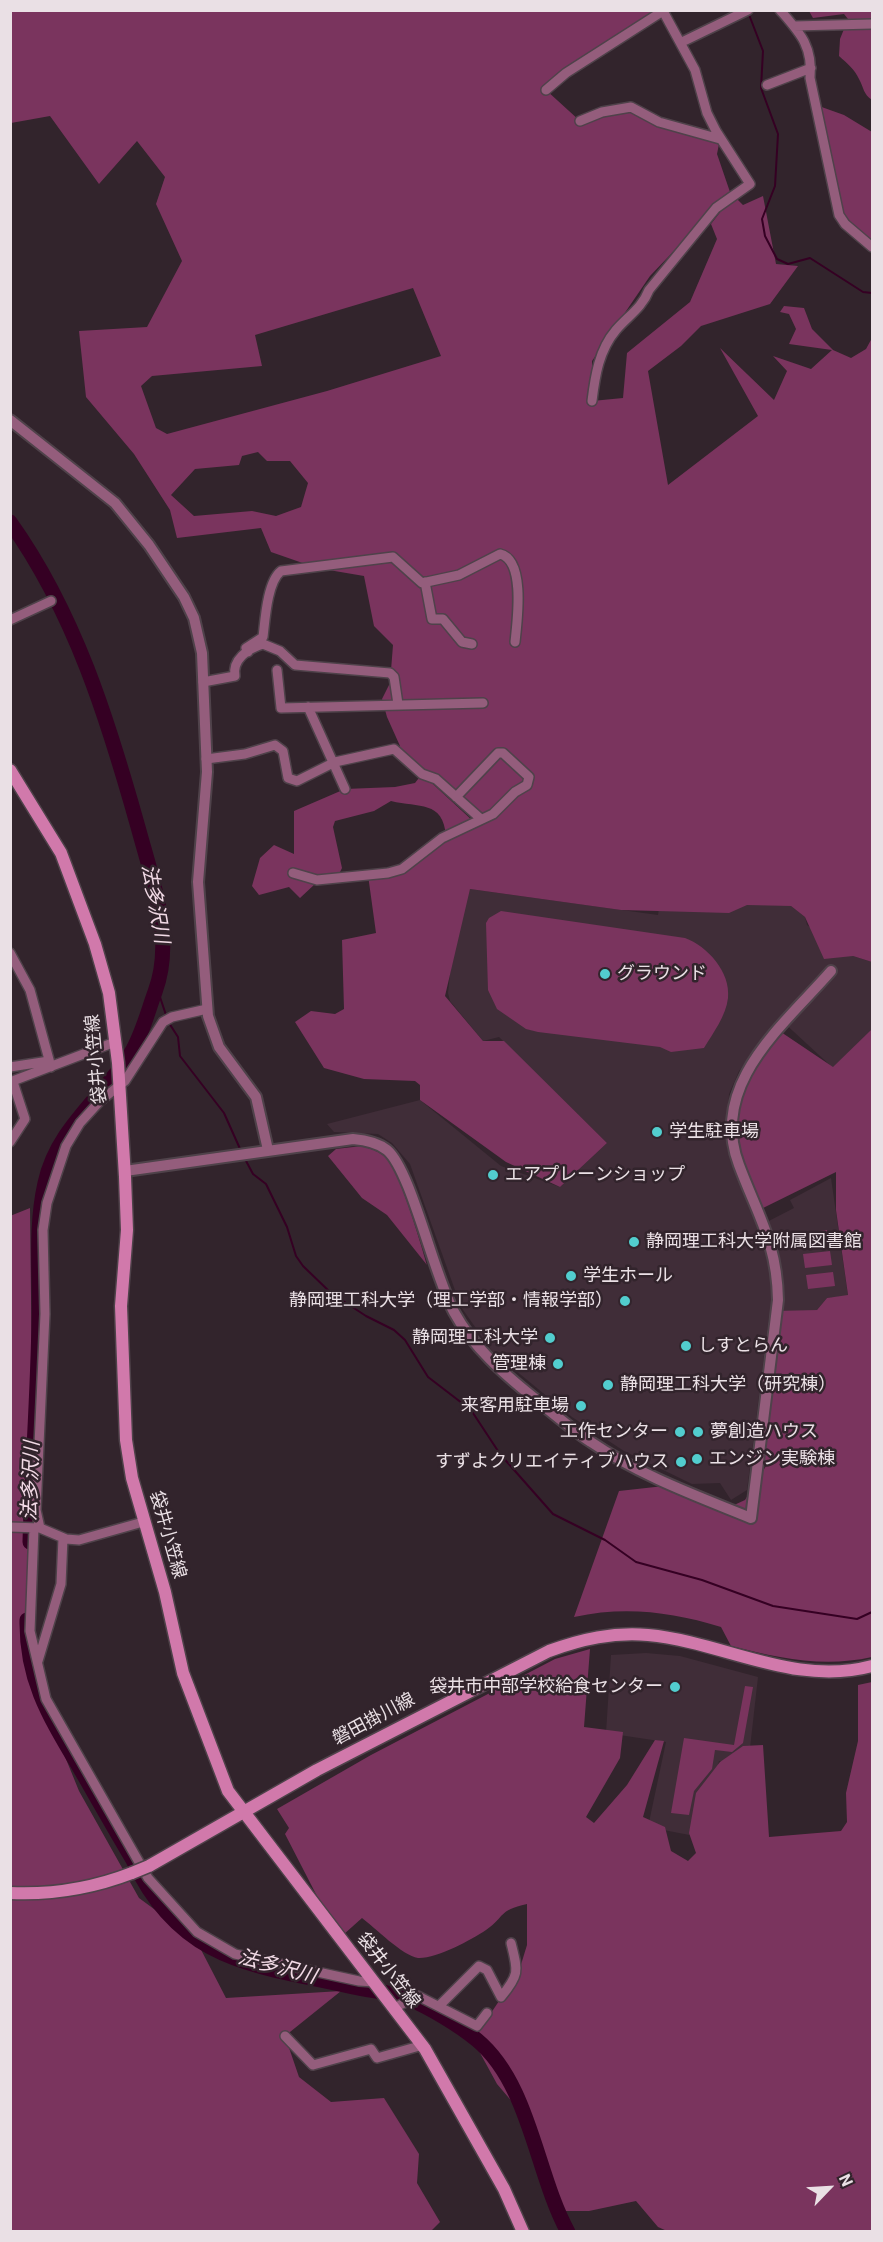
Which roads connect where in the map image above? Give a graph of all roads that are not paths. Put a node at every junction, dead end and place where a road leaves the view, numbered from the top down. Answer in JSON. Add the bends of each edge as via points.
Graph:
{"nodes":[{"id":1,"x":748,"y":10,"type":"edge"},
{"id":2,"x":780,"y":10,"type":"edge"},
{"id":3,"x":873,"y":24,"type":"edge"},
{"id":4,"x":794,"y":26,"type":"junction"},
{"id":5,"x":682,"y":42,"type":"junction"},
{"id":6,"x":811,"y":68,"type":"junction"},
{"id":7,"x":767,"y":85,"type":"dead end"},
{"id":8,"x":546,"y":90,"type":"dead end"},
{"id":9,"x":580,"y":122,"type":"dead end"},
{"id":10,"x":720,"y":139,"type":"junction"},
{"id":11,"x":873,"y":247,"type":"edge"},
{"id":12,"x":592,"y":401,"type":"dead end"},
{"id":13,"x":10,"y":420,"type":"edge"},
{"id":14,"x":425,"y":582,"type":"junction"},
{"id":15,"x":51,"y":601,"type":"dead end"},
{"id":16,"x":10,"y":620,"type":"edge"},
{"id":17,"x":515,"y":642,"type":"dead end"},
{"id":18,"x":472,"y":644,"type":"dead end"},
{"id":19,"x":248,"y":652,"type":"junction"},
{"id":20,"x":277,"y":670,"type":"dead end"},
{"id":21,"x":203,"y":682,"type":"junction"},
{"id":22,"x":483,"y":703,"type":"dead end"},
{"id":23,"x":398,"y":704,"type":"junction"},
{"id":24,"x":308,"y":707,"type":"junction"},
{"id":25,"x":206,"y":759,"type":"junction"},
{"id":26,"x":334,"y":762,"type":"junction"},
{"id":27,"x":10,"y":770,"type":"edge"},
{"id":28,"x":345,"y":789,"type":"dead end"},
{"id":29,"x":456,"y":797,"type":"junction"},
{"id":30,"x":481,"y":819,"type":"junction"},
{"id":31,"x":293,"y":873,"type":"dead end"},
{"id":32,"x":10,"y":953,"type":"edge"},
{"id":33,"x":831,"y":971,"type":"dead end"},
{"id":34,"x":207,"y":1009,"type":"junction"},
{"id":35,"x":115,"y":1042,"type":"junction"},
{"id":36,"x":50,"y":1064,"type":"junction"},
{"id":37,"x":10,"y":1067,"type":"edge"},
{"id":38,"x":12,"y":1082,"type":"edge"},
{"id":39,"x":118,"y":1085,"type":"junction"},
{"id":40,"x":10,"y":1142,"type":"edge"},
{"id":41,"x":268,"y":1150,"type":"junction"},
{"id":42,"x":125,"y":1171,"type":"junction"},
{"id":43,"x":143,"y":1522,"type":"junction"},
{"id":44,"x":10,"y":1527,"type":"edge"},
{"id":45,"x":37,"y":1528,"type":"junction"},
{"id":46,"x":63,"y":1538,"type":"junction"},
{"id":47,"x":48,"y":1620,"type":"junction"},
{"id":48,"x":31,"y":1626,"type":"junction"},
{"id":49,"x":38,"y":1663,"type":"junction"},
{"id":50,"x":873,"y":1666,"type":"edge"},
{"id":51,"x":244,"y":1813,"type":"junction"},
{"id":52,"x":10,"y":1893,"type":"edge"},
{"id":53,"x":511,"y":1943,"type":"dead end"},
{"id":54,"x":374,"y":1982,"type":"junction"},
{"id":55,"x":440,"y":2005,"type":"junction"},
{"id":56,"x":394,"y":2008,"type":"junction"},
{"id":57,"x":487,"y":2013,"type":"dead end"},
{"id":58,"x":285,"y":2036,"type":"dead end"},
{"id":59,"x":423,"y":2045,"type":"junction"},
{"id":60,"x":523,"y":2232,"type":"edge"}],
"edges":[{"from":1,"to":5,"type":"street"},
{"from":2,"to":4,"type":"street"},
{"from":3,"to":4,"type":"street"},
{"from":4,"to":6,"type":"street","via":[[806,43]]},
{"from":5,"to":8,"type":"street","via":[[663,11]]},
{"from":5,"to":10,"type":"street"},
{"from":6,"to":7,"type":"street"},
{"from":6,"to":11,"type":"street","via":[[839,215]]},
{"from":9,"to":10,"type":"street","via":[[631,106],[659,122]]},
{"from":10,"to":12,"type":"street","via":[[750,184],[716,208],[649,290],[644,303],[615,331],[596,369]]},
{"from":13,"to":21,"type":"street","via":[[108,497],[149,545],[194,618],[202,653]]},
{"from":14,"to":17,"type":"street","via":[[459,575],[505,555],[516,568]]},
{"from":14,"to":18,"type":"street","via":[[432,619],[443,619],[462,642]]},
{"from":14,"to":19,"type":"street","via":[[415,579],[393,557],[280,571],[267,604],[263,637],[246,648]]},
{"from":15,"to":16,"type":"street"},
{"from":19,"to":21,"type":"street","via":[[233,667],[235,676]]},
{"from":19,"to":23,"type":"street","via":[[263,644],[280,651],[295,665],[390,673]]},
{"from":20,"to":24,"type":"street","via":[[281,708]]},
{"from":21,"to":25,"type":"street"},
{"from":22,"to":23,"type":"street"},
{"from":23,"to":24,"type":"street"},
{"from":24,"to":26,"type":"street"},
{"from":25,"to":26,"type":"street","via":[[275,745],[284,751],[288,778],[297,781]]},
{"from":25,"to":34,"type":"street","via":[[198,891]]},
{"from":26,"to":28,"type":"street"},
{"from":26,"to":29,"type":"street","via":[[394,749]]},
{"from":27,"to":35,"type":"main road","name":"袋井小笠線","via":[[65,863],[109,993]]},
{"from":29,"to":30,"type":"street"},
{"from":29,"to":30,"type":"street","via":[[498,753],[503,753],[529,777],[527,785],[493,814]]},
{"from":30,"to":31,"type":"street","via":[[442,838],[411,864],[388,873],[317,880]]},
{"from":32,"to":36,"type":"street","via":[[30,990]]},
{"from":33,"to":41,"type":"street","via":[[748,1068],[734,1102],[734,1148],[768,1230],[778,1282],[751,1518],[683,1490],[592,1443],[487,1358],[465,1331],[446,1296],[401,1168],[387,1150],[366,1140],[353,1139]]},
{"from":34,"to":39,"type":"street","via":[[163,1022]]},
{"from":34,"to":41,"type":"street","via":[[219,1047],[256,1097]]},
{"from":35,"to":36,"type":"street"},
{"from":35,"to":39,"type":"main road","name":"袋井小笠線"},
{"from":36,"to":37,"type":"street"},
{"from":36,"to":38,"type":"street"},
{"from":38,"to":40,"type":"street","via":[[25,1119]]},
{"from":39,"to":42,"type":"main road","name":"袋井小笠線"},
{"from":39,"to":45,"type":"street","via":[[80,1123],[66,1146],[47,1203],[43,1230],[45,1314]]},
{"from":41,"to":42,"type":"street"},
{"from":42,"to":43,"type":"main road","name":"袋井小笠線","via":[[125,1429]]},
{"from":43,"to":46,"type":"street","via":[[79,1540]]},
{"from":43,"to":51,"type":"main road","name":"袋井小笠線","via":[[165,1593],[183,1673],[228,1791]]},
{"from":44,"to":45,"type":"street"},
{"from":45,"to":46,"type":"street"},
{"from":45,"to":48,"type":"street"},
{"from":46,"to":47,"type":"street","via":[[61,1584]]},
{"from":47,"to":48,"type":"street"},
{"from":47,"to":49,"type":"street"},
{"from":48,"to":49,"type":"street"},
{"from":49,"to":54,"type":"street","via":[[46,1699],[148,1878],[197,1932],[235,1954]]},
{"from":50,"to":51,"type":"main road","name":"磐田掛川線","via":[[836,1671],[796,1670],[650,1635],[591,1637],[549,1651],[475,1688],[317,1770]]},
{"from":51,"to":52,"type":"main road","name":"磐田掛川線","bridge":true,"via":[[132,1873],[84,1888]]},
{"from":51,"to":54,"type":"main road","name":"袋井小笠線"},
{"from":53,"to":55,"type":"street","via":[[518,1971],[501,1996],[487,1970],[479,1966]]},
{"from":54,"to":56,"type":"main road","name":"袋井小笠線"},
{"from":55,"to":56,"type":"street","via":[[418,1996]]},
{"from":55,"to":57,"type":"street","via":[[477,2026]]},
{"from":56,"to":59,"type":"main road","name":"袋井小笠線"},
{"from":58,"to":59,"type":"street","via":[[313,2065],[371,2049],[377,2058]]},
{"from":59,"to":60,"type":"main road","name":"袋井小笠線","via":[[504,2188]]}]}
